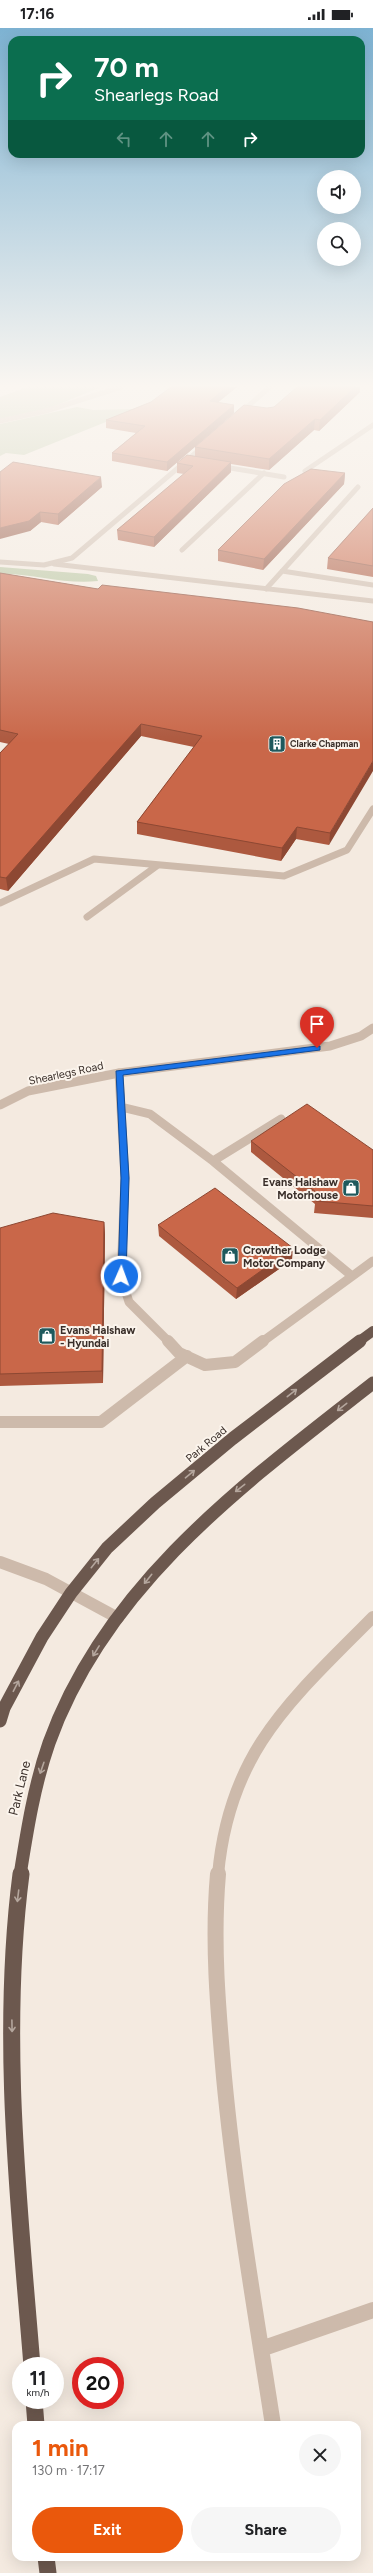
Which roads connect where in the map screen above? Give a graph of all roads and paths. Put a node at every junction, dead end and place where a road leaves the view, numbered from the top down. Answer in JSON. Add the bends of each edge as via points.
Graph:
{"nodes":[{"id":1,"x":133,"y":506,"type":"edge"},
{"id":2,"x":229,"y":506,"type":"edge"},
{"id":3,"x":341,"y":506,"type":"edge"},
{"id":4,"x":182,"y":550,"type":"dead end"},
{"id":5,"x":0,"y":562,"type":"edge"},
{"id":6,"x":54,"y":564,"type":"junction"},
{"id":7,"x":282,"y":571,"type":"junction"},
{"id":8,"x":373,"y":585,"type":"edge"},
{"id":9,"x":266,"y":589,"type":"junction"},
{"id":10,"x":373,"y":601,"type":"edge"},
{"id":11,"x":373,"y":809,"type":"edge"},
{"id":12,"x":158,"y":865,"type":"junction"},
{"id":13,"x":0,"y":903,"type":"edge"},
{"id":14,"x":87,"y":917,"type":"dead end"},
{"id":15,"x":373,"y":1028,"type":"edge"},
{"id":16,"x":119,"y":1073,"type":"junction"},
{"id":17,"x":0,"y":1105,"type":"edge"},
{"id":18,"x":121,"y":1108,"type":"junction"},
{"id":19,"x":280,"y":1119,"type":"dead end"},
{"id":20,"x":213,"y":1161,"type":"junction"},
{"id":21,"x":373,"y":1261,"type":"edge"},
{"id":22,"x":352,"y":1276,"type":"junction"},
{"id":23,"x":373,"y":1331,"type":"edge"},
{"id":24,"x":186,"y":1356,"type":"junction"},
{"id":25,"x":373,"y":1383,"type":"edge"},
{"id":26,"x":0,"y":1422,"type":"edge"},
{"id":27,"x":0,"y":1562,"type":"edge"},
{"id":28,"x":71,"y":1593,"type":"junction"},
{"id":29,"x":373,"y":1617,"type":"edge"},
{"id":30,"x":118,"y":1618,"type":"junction"},
{"id":31,"x":0,"y":1722,"type":"edge"},
{"id":32,"x":373,"y":2310,"type":"edge"},
{"id":33,"x":261,"y":2349,"type":"junction"},
{"id":34,"x":31,"y":2357,"type":"edge"},
{"id":35,"x":35,"y":2409,"type":"edge"},
{"id":36,"x":36,"y":2421,"type":"edge"},
{"id":37,"x":272,"y":2421,"type":"edge"},
{"id":38,"x":46,"y":2561,"type":"edge"},
{"id":39,"x":48,"y":2573,"type":"edge"}],
"edges":[{"from":1,"to":6,"type":"street","via":[[72,558]]},
{"from":2,"to":4,"type":"street"},
{"from":3,"to":7,"type":"street"},
{"from":5,"to":6,"type":"street"},
{"from":6,"to":9,"type":"street"},
{"from":7,"to":8,"type":"street"},
{"from":7,"to":9,"type":"street"},
{"from":9,"to":10,"type":"street"},
{"from":11,"to":12,"type":"street","via":[[347,850],[284,876]]},
{"from":12,"to":13,"type":"street","via":[[94,859]]},
{"from":12,"to":14,"type":"street"},
{"from":15,"to":16,"type":"street","name":"Shearlegs Road","via":[[361,1036],[330,1046]]},
{"from":16,"to":17,"type":"street","name":"Shearlegs Road","via":[[28,1091]]},
{"from":16,"to":18,"type":"street"},
{"from":18,"to":20,"type":"street","via":[[150,1114]]},
{"from":18,"to":24,"type":"street","via":[[125,1178],[121,1276],[129,1302],[179,1353]]},
{"from":19,"to":20,"type":"street"},
{"from":20,"to":22,"type":"street"},
{"from":21,"to":22,"type":"street"},
{"from":22,"to":24,"type":"street","via":[[234,1362],[205,1365]]},
{"from":28,"to":23,"type":"highway","name":"Park Road","one_way":true,"via":[[107,1548],[155,1503],[232,1439]]},
{"from":24,"to":26,"type":"street","via":[[101,1422]]},
{"from":25,"to":30,"type":"highway","one_way":true,"via":[[226,1499],[185,1538]]},
{"from":27,"to":28,"type":"street","via":[[15,1566]]},
{"from":28,"to":30,"type":"street"},
{"from":31,"to":28,"type":"highway","one_way":true,"via":[[24,1670]]},
{"from":29,"to":33,"type":"street","via":[[281,1712],[255,1750],[226,1827],[215,1897],[217,1992],[230,2147]]},
{"from":30,"to":34,"type":"highway","name":"Park Lane","one_way":true,"via":[[75,1686],[56,1726],[37,1781],[24,1849],[15,1924],[11,2002],[13,2102]]},
{"from":32,"to":33,"type":"street"},
{"from":33,"to":37,"type":"street"},
{"from":35,"to":36,"type":"highway"},
{"from":38,"to":39,"type":"highway"}]}
